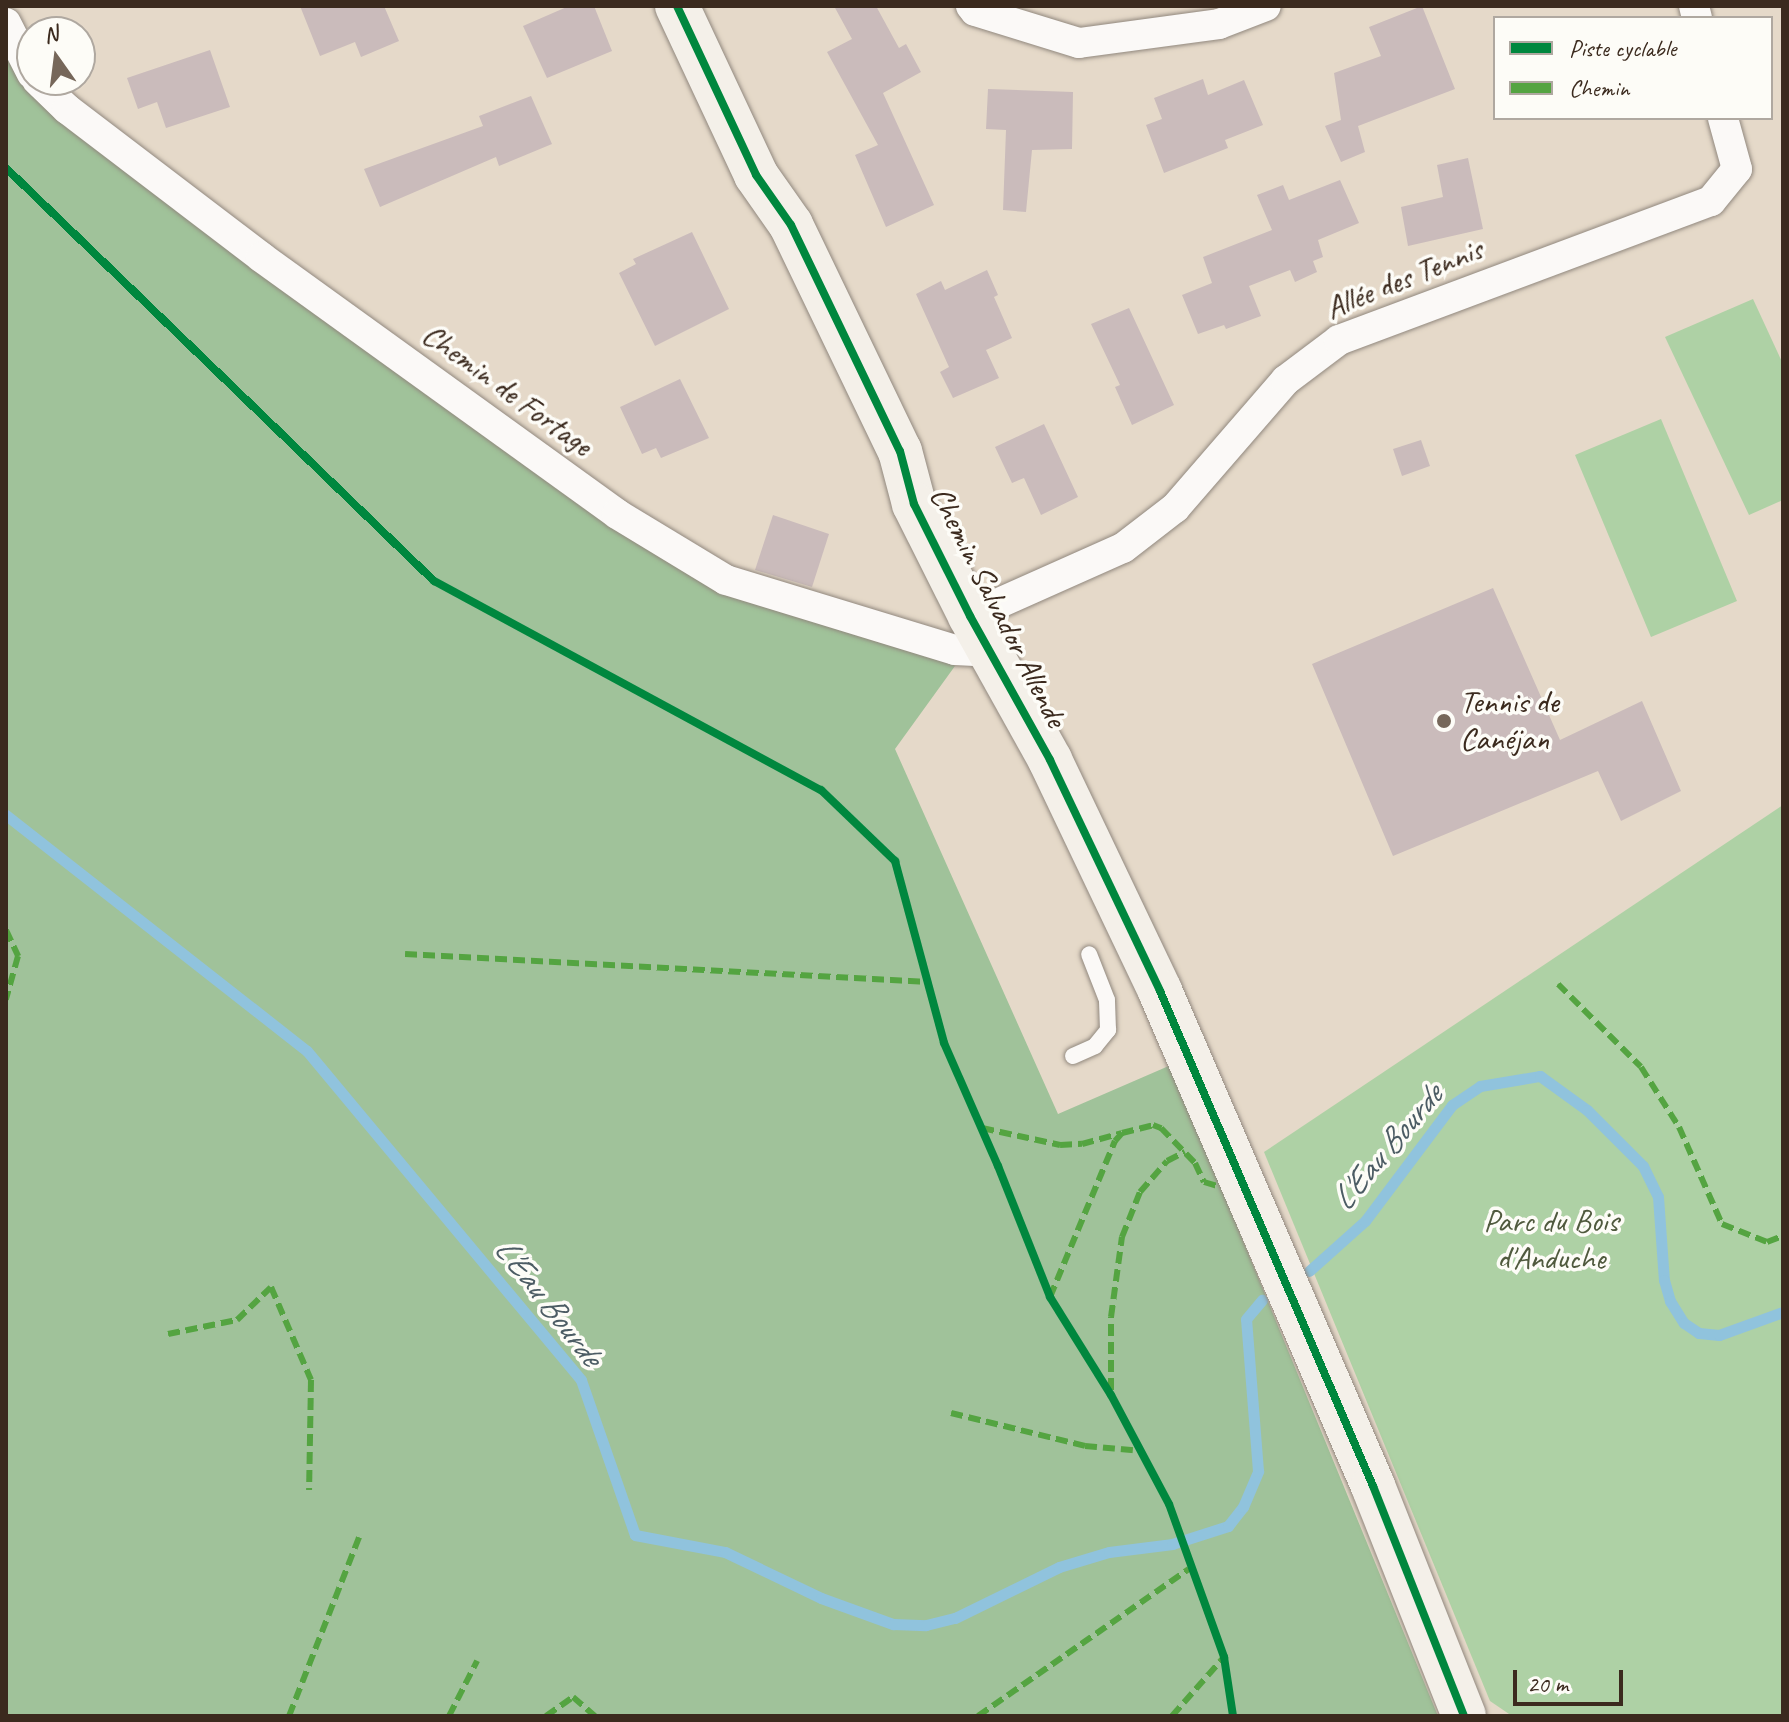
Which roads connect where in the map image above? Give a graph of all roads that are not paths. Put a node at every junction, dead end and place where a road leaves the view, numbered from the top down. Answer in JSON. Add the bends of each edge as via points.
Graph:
{"nodes":[{"id":1,"x":677,"y":6,"type":"edge"},
{"id":2,"x":971,"y":6,"type":"edge"},
{"id":3,"x":1266,"y":6,"type":"edge"},
{"id":4,"x":6,"y":23,"type":"edge"},
{"id":5,"x":16,"y":43,"type":"edge"},
{"id":6,"x":54,"y":96,"type":"edge"},
{"id":7,"x":1724,"y":120,"type":"edge"},
{"id":8,"x":980,"y":634,"type":"junction"},
{"id":9,"x":1089,"y":954,"type":"dead end"},
{"id":10,"x":1073,"y":1056,"type":"dead end"},
{"id":11,"x":1464,"y":1716,"type":"edge"}],
"edges":[{"from":1,"to":8,"type":"street","name":"Chemin Salvador Allende","via":[[756,175],[791,225],[900,451],[914,504]]},
{"from":2,"to":3,"type":"street","via":[[1079,43],[1219,24]]},
{"from":4,"to":5,"type":"street"},
{"from":6,"to":8,"type":"street","name":"Chemin de Fortage","via":[[261,257],[617,514],[726,580],[955,650]]},
{"from":7,"to":8,"type":"street","name":"Allée des Tennis","via":[[1737,169],[1711,201],[1339,340],[1286,380],[1175,508],[1123,548]]},
{"from":8,"to":11,"type":"street","name":"Chemin Salvador Allende","via":[[1050,760],[1134,934],[1373,1486]]},
{"from":9,"to":10,"type":"lane","via":[[1107,1000],[1108,1030],[1095,1046]]}]}
